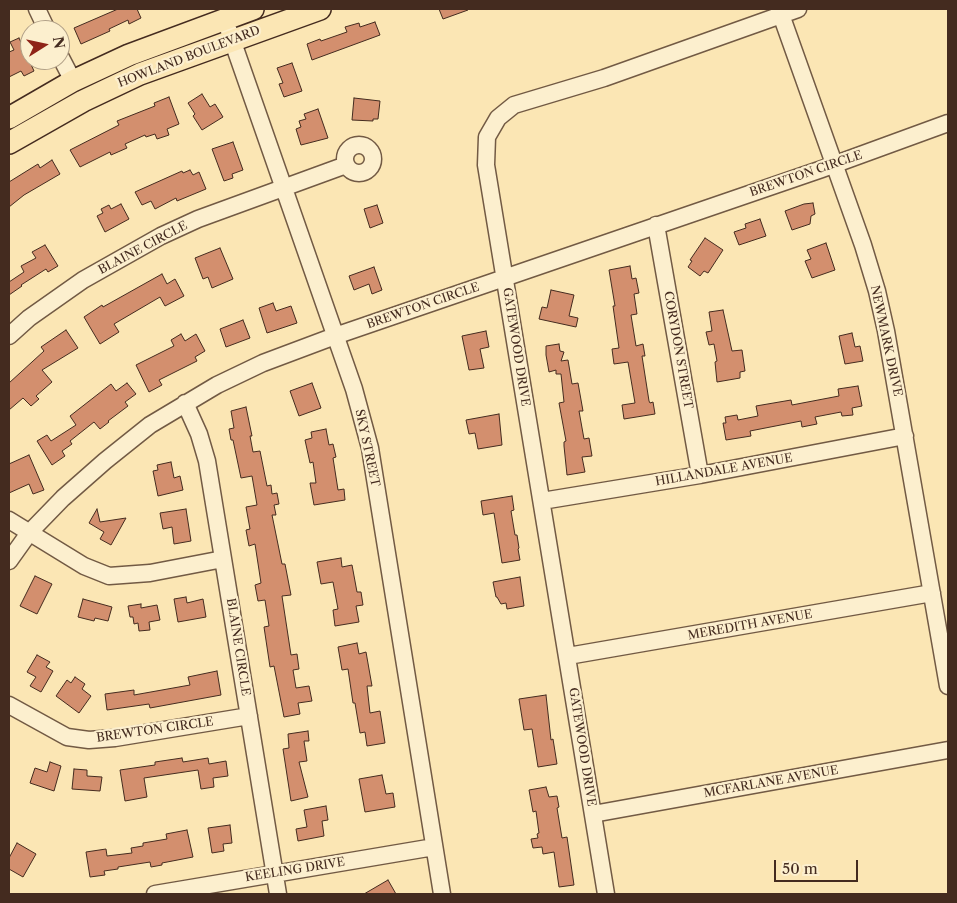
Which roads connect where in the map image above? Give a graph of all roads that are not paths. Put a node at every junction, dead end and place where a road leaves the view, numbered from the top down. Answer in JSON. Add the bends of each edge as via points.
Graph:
{"nodes":[{"id":1,"x":253,"y":9,"type":"edge"},
{"id":2,"x":320,"y":9,"type":"edge"},
{"id":3,"x":798,"y":9,"type":"edge"},
{"id":4,"x":780,"y":12,"type":"edge"},
{"id":5,"x":224,"y":19,"type":"junction"},
{"id":6,"x":232,"y":40,"type":"junction"},
{"id":7,"x":66,"y":70,"type":"edge"},
{"id":8,"x":72,"y":82,"type":"junction"},
{"id":9,"x":9,"y":118,"type":"edge"},
{"id":10,"x":948,"y":123,"type":"edge"},
{"id":11,"x":9,"y":143,"type":"edge"},
{"id":12,"x":346,"y":164,"type":"dead end"},
{"id":13,"x":833,"y":165,"type":"junction"},
{"id":14,"x":284,"y":188,"type":"junction"},
{"id":15,"x":656,"y":225,"type":"junction"},
{"id":16,"x":504,"y":278,"type":"junction"},
{"id":17,"x":9,"y":336,"type":"edge"},
{"id":18,"x":335,"y":336,"type":"junction"},
{"id":19,"x":185,"y":403,"type":"junction"},
{"id":20,"x":905,"y":436,"type":"junction"},
{"id":21,"x":700,"y":474,"type":"junction"},
{"id":22,"x":542,"y":501,"type":"junction"},
{"id":23,"x":9,"y":520,"type":"edge"},
{"id":24,"x":29,"y":533,"type":"junction"},
{"id":25,"x":223,"y":559,"type":"junction"},
{"id":26,"x":9,"y":561,"type":"edge"},
{"id":27,"x":932,"y":593,"type":"junction"},
{"id":28,"x":568,"y":656,"type":"junction"},
{"id":29,"x":948,"y":686,"type":"edge"},
{"id":30,"x":9,"y":704,"type":"edge"},
{"id":31,"x":249,"y":716,"type":"junction"},
{"id":32,"x":948,"y":750,"type":"edge"},
{"id":33,"x":593,"y":814,"type":"junction"},
{"id":34,"x":434,"y":848,"type":"junction"},
{"id":35,"x":275,"y":874,"type":"junction"},
{"id":36,"x":155,"y":894,"type":"edge"},
{"id":37,"x":278,"y":894,"type":"edge"},
{"id":38,"x":442,"y":894,"type":"edge"},
{"id":39,"x":606,"y":894,"type":"edge"}],
"edges":[{"from":1,"to":5,"type":"main road","name":"HOWLAND BOULEVARD"},
{"from":2,"to":6,"type":"main road","name":"HOWLAND BOULEVARD"},
{"from":3,"to":4,"type":"street","name":"GATEWOOD DRIVE"},
{"from":4,"to":13,"type":"street","name":"NEWMARK DRIVE"},
{"from":4,"to":16,"type":"street","name":"GATEWOOD DRIVE","via":[[604,78],[514,106],[498,118],[487,138],[486,165]]},
{"from":5,"to":6,"type":"street","name":"SKY STREET"},
{"from":5,"to":8,"type":"main road","name":"HOWLAND BOULEVARD","via":[[129,55]]},
{"from":6,"to":11,"type":"main road","name":"HOWLAND BOULEVARD","via":[[140,74],[83,101]]},
{"from":6,"to":14,"type":"street","name":"SKY STREET"},
{"from":7,"to":8,"type":"street"},
{"from":8,"to":9,"type":"main road","name":"HOWLAND BOULEVARD"},
{"from":10,"to":13,"type":"street","name":"BREWTON CIRCLE"},
{"from":12,"to":14,"type":"street","name":"BLAINE CIRCLE"},
{"from":13,"to":15,"type":"street","name":"BREWTON CIRCLE"},
{"from":13,"to":20,"type":"street","name":"NEWMARK DRIVE","via":[[877,292]]},
{"from":14,"to":17,"type":"street","name":"BLAINE CIRCLE","via":[[160,236],[83,280]]},
{"from":14,"to":18,"type":"street","name":"SKY STREET"},
{"from":15,"to":16,"type":"street","name":"BREWTON CIRCLE"},
{"from":15,"to":21,"type":"street","name":"CORYDON STREET"},
{"from":16,"to":18,"type":"street","name":"BREWTON CIRCLE"},
{"from":16,"to":22,"type":"street","name":"GATEWOOD DRIVE"},
{"from":18,"to":19,"type":"street","name":"BREWTON CIRCLE","via":[[263,363]]},
{"from":18,"to":34,"type":"street","name":"SKY STREET","via":[[370,448]]},
{"from":19,"to":24,"type":"street","name":"BREWTON CIRCLE","via":[[105,461]]},
{"from":19,"to":25,"type":"street","name":"BLAINE CIRCLE","via":[[200,434],[207,461]]},
{"from":20,"to":21,"type":"street","name":"HILLANDALE AVENUE"},
{"from":20,"to":27,"type":"street","name":"NEWMARK DRIVE"},
{"from":21,"to":22,"type":"street","name":"HILLANDALE AVENUE"},
{"from":22,"to":28,"type":"street","name":"GATEWOOD DRIVE"},
{"from":23,"to":24,"type":"street"},
{"from":24,"to":25,"type":"street","via":[[84,566],[109,576],[150,573]]},
{"from":24,"to":26,"type":"street","name":"BREWTON CIRCLE"},
{"from":25,"to":31,"type":"street","name":"BLAINE CIRCLE"},
{"from":27,"to":28,"type":"street","name":"MEREDITH AVENUE"},
{"from":27,"to":29,"type":"street","name":"NEWMARK DRIVE"},
{"from":28,"to":33,"type":"street","name":"GATEWOOD DRIVE"},
{"from":30,"to":31,"type":"street","name":"BREWTON CIRCLE","via":[[67,737],[90,740]]},
{"from":31,"to":35,"type":"street","name":"BLAINE CIRCLE"},
{"from":32,"to":33,"type":"street","name":"MCFARLANE AVENUE"},
{"from":33,"to":39,"type":"street","name":"GATEWOOD DRIVE"},
{"from":34,"to":35,"type":"street","name":"KEELING DRIVE"},
{"from":34,"to":38,"type":"street","name":"SKY STREET"},
{"from":35,"to":36,"type":"street","name":"KEELING DRIVE"},
{"from":35,"to":37,"type":"street","name":"BLAINE CIRCLE"}]}
